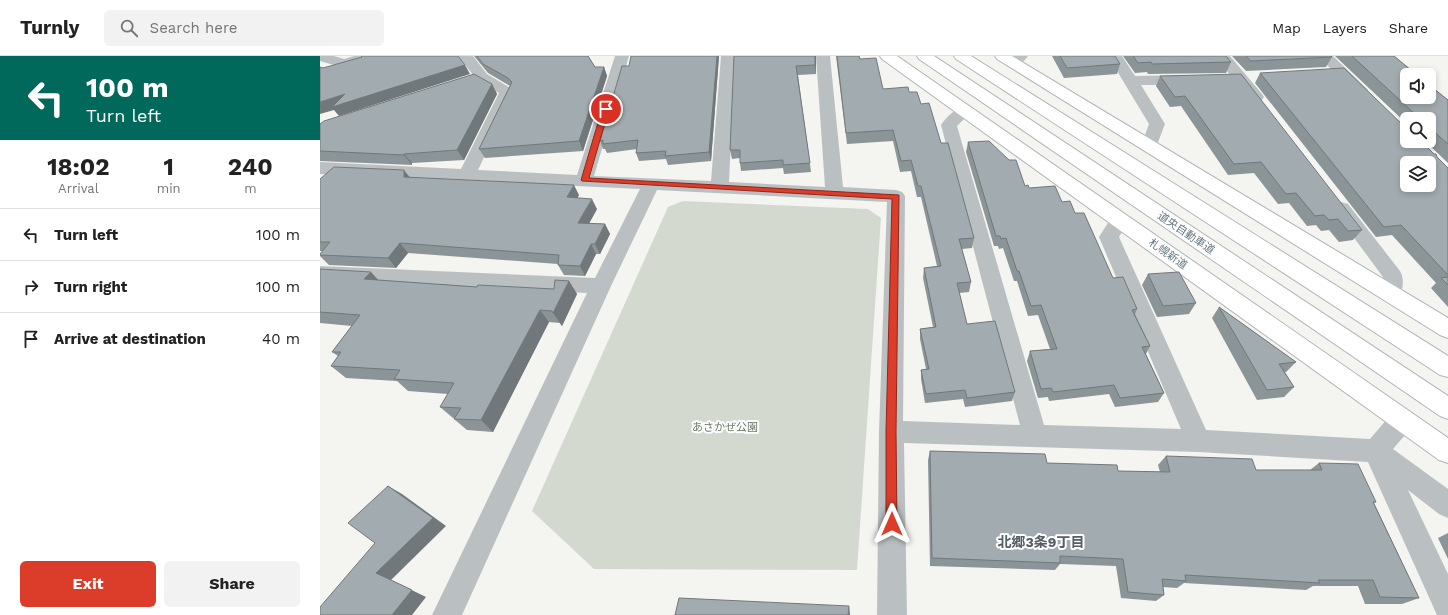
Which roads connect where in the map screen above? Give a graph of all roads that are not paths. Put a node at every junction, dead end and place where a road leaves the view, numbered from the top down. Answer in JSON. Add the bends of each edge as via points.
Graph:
{"nodes":[{"id":1,"x":320,"y":56,"type":"edge"},
{"id":2,"x":368,"y":56,"type":"edge"},
{"id":3,"x":466,"y":56,"type":"edge"},
{"id":4,"x":728,"y":56,"type":"edge"},
{"id":5,"x":823,"y":56,"type":"edge"},
{"id":6,"x":887,"y":56,"type":"edge"},
{"id":7,"x":924,"y":56,"type":"edge"},
{"id":8,"x":961,"y":56,"type":"edge"},
{"id":9,"x":1115,"y":56,"type":"edge"},
{"id":10,"x":1222,"y":56,"type":"edge"},
{"id":11,"x":1325,"y":56,"type":"edge"},
{"id":12,"x":1012,"y":58,"type":"edge"},
{"id":13,"x":617,"y":60,"type":"edge"},
{"id":14,"x":1342,"y":72,"type":"junction"},
{"id":15,"x":1319,"y":74,"type":"edge"},
{"id":16,"x":1202,"y":79,"type":"edge"},
{"id":17,"x":1130,"y":81,"type":"junction"},
{"id":18,"x":1369,"y":98,"type":"edge"},
{"id":19,"x":1265,"y":109,"type":"edge"},
{"id":20,"x":964,"y":111,"type":"junction"},
{"id":21,"x":1149,"y":146,"type":"junction"},
{"id":22,"x":328,"y":168,"type":"edge"},
{"id":23,"x":467,"y":175,"type":"junction"},
{"id":24,"x":584,"y":180,"type":"junction"},
{"id":25,"x":652,"y":183,"type":"junction"},
{"id":26,"x":320,"y":186,"type":"edge"},
{"id":27,"x":720,"y":188,"type":"junction"},
{"id":28,"x":835,"y":194,"type":"junction"},
{"id":29,"x":1331,"y":196,"type":"edge"},
{"id":30,"x":1120,"y":220,"type":"junction"},
{"id":31,"x":320,"y":273,"type":"edge"},
{"id":32,"x":601,"y":286,"type":"junction"},
{"id":33,"x":1390,"y":294,"type":"junction"},
{"id":34,"x":1448,"y":329,"type":"edge"},
{"id":35,"x":1448,"y":368,"type":"edge"},
{"id":36,"x":1448,"y":409,"type":"edge"},
{"id":37,"x":1402,"y":420,"type":"junction"},
{"id":38,"x":891,"y":432,"type":"junction"},
{"id":39,"x":1034,"y":436,"type":"junction"},
{"id":40,"x":1198,"y":441,"type":"junction"},
{"id":41,"x":1376,"y":451,"type":"junction"},
{"id":42,"x":1448,"y":452,"type":"edge"},
{"id":43,"x":1448,"y":505,"type":"edge"},
{"id":44,"x":1448,"y":606,"type":"edge"},
{"id":45,"x":448,"y":615,"type":"edge"},
{"id":46,"x":892,"y":615,"type":"edge"}],
"edges":[{"from":1,"to":2,"type":"street","via":[[344,64]]},
{"from":3,"to":23,"type":"street","via":[[475,79],[507,92]]},
{"from":4,"to":27,"type":"street"},
{"from":5,"to":28,"type":"street"},
{"from":6,"to":20,"type":"highway","name":"札幌新道"},
{"from":7,"to":36,"type":"highway","name":"道央自動車道"},
{"from":8,"to":35,"type":"highway"},
{"from":9,"to":17,"type":"street"},
{"from":10,"to":19,"type":"street"},
{"from":11,"to":14,"type":"street"},
{"from":12,"to":21,"type":"highway"},
{"from":13,"to":24,"type":"street"},
{"from":14,"to":15,"type":"street"},
{"from":14,"to":18,"type":"street"},
{"from":16,"to":17,"type":"street"},
{"from":17,"to":21,"type":"street","via":[[1157,124]]},
{"from":20,"to":30,"type":"highway","name":"札幌新道"},
{"from":20,"to":39,"type":"street","via":[[949,125]]},
{"from":21,"to":33,"type":"highway"},
{"from":22,"to":23,"type":"street"},
{"from":22,"to":26,"type":"street"},
{"from":23,"to":24,"type":"street"},
{"from":24,"to":25,"type":"street"},
{"from":25,"to":27,"type":"street"},
{"from":25,"to":32,"type":"street"},
{"from":27,"to":28,"type":"street"},
{"from":28,"to":38,"type":"street","via":[[896,196]]},
{"from":29,"to":33,"type":"street","via":[[1393,276]]},
{"from":30,"to":37,"type":"highway","name":"札幌新道"},
{"from":30,"to":40,"type":"street","via":[[1110,237]]},
{"from":31,"to":32,"type":"street"},
{"from":32,"to":45,"type":"street"},
{"from":33,"to":34,"type":"highway"},
{"from":37,"to":41,"type":"street"},
{"from":37,"to":42,"type":"highway","name":"札幌新道"},
{"from":38,"to":39,"type":"street"},
{"from":38,"to":46,"type":"street"},
{"from":39,"to":40,"type":"street"},
{"from":40,"to":41,"type":"street"},
{"from":41,"to":43,"type":"street"},
{"from":41,"to":44,"type":"street"}]}
